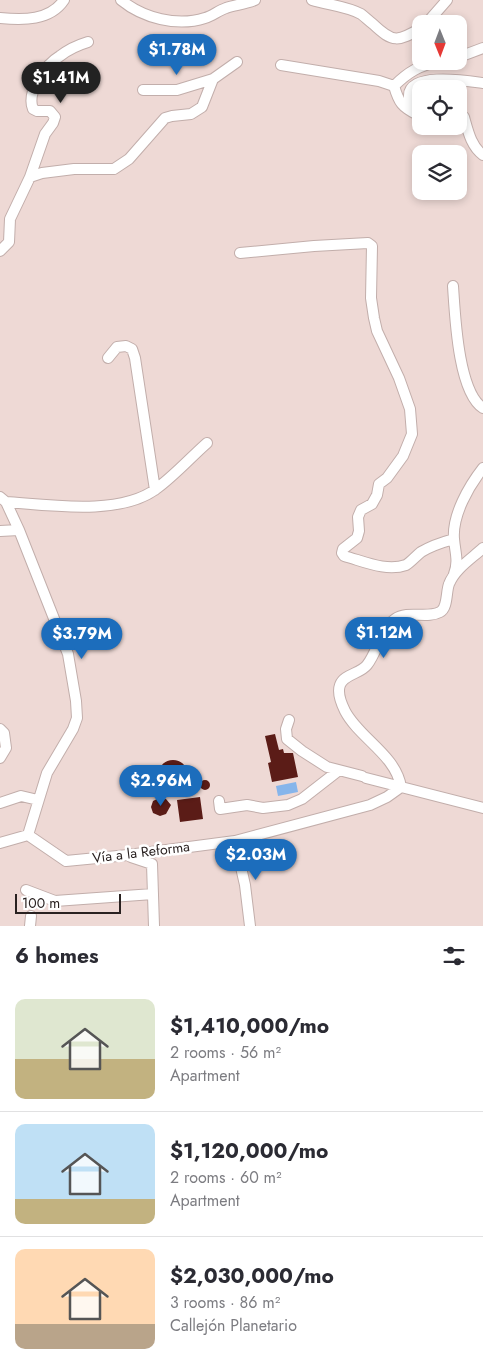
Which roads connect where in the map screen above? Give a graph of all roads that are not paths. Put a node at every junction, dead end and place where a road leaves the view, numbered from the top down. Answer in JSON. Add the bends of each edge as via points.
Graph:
{"nodes":[{"id":1,"x":64,"y":0,"type":"edge"},
{"id":2,"x":121,"y":0,"type":"edge"},
{"id":3,"x":255,"y":0,"type":"edge"},
{"id":4,"x":312,"y":0,"type":"edge"},
{"id":5,"x":447,"y":0,"type":"edge"},
{"id":6,"x":434,"y":15,"type":"edge"},
{"id":7,"x":0,"y":18,"type":"edge"},
{"id":8,"x":412,"y":33,"type":"edge"},
{"id":9,"x":88,"y":42,"type":"dead end"},
{"id":10,"x":483,"y":48,"type":"edge"},
{"id":11,"x":468,"y":54,"type":"edge"},
{"id":12,"x":237,"y":62,"type":"dead end"},
{"id":13,"x":281,"y":65,"type":"dead end"},
{"id":14,"x":414,"y":70,"type":"edge"},
{"id":15,"x":213,"y":79,"type":"junction"},
{"id":16,"x":467,"y":81,"type":"edge"},
{"id":17,"x":483,"y":83,"type":"edge"},
{"id":18,"x":394,"y":86,"type":"junction"},
{"id":19,"x":412,"y":86,"type":"edge"},
{"id":20,"x":143,"y":90,"type":"dead end"},
{"id":21,"x":412,"y":104,"type":"edge"},
{"id":22,"x":412,"y":112,"type":"edge"},
{"id":23,"x":467,"y":128,"type":"edge"},
{"id":24,"x":483,"y":155,"type":"edge"},
{"id":25,"x":30,"y":178,"type":"junction"},
{"id":26,"x":0,"y":251,"type":"edge"},
{"id":27,"x":240,"y":253,"type":"dead end"},
{"id":28,"x":453,"y":286,"type":"dead end"},
{"id":29,"x":108,"y":358,"type":"dead end"},
{"id":30,"x":483,"y":408,"type":"edge"},
{"id":31,"x":207,"y":443,"type":"dead end"},
{"id":32,"x":483,"y":468,"type":"edge"},
{"id":33,"x":155,"y":490,"type":"junction"},
{"id":34,"x":3,"y":499,"type":"edge"},
{"id":35,"x":19,"y":530,"type":"junction"},
{"id":36,"x":0,"y":531,"type":"edge"},
{"id":37,"x":454,"y":539,"type":"junction"},
{"id":38,"x":483,"y":548,"type":"edge"},
{"id":39,"x":454,"y":574,"type":"junction"},
{"id":40,"x":290,"y":720,"type":"dead end"},
{"id":41,"x":0,"y":729,"type":"edge"},
{"id":42,"x":0,"y":758,"type":"edge"},
{"id":43,"x":338,"y":771,"type":"junction"},
{"id":44,"x":400,"y":786,"type":"junction"},
{"id":45,"x":38,"y":800,"type":"junction"},
{"id":46,"x":219,"y":801,"type":"dead end"},
{"id":47,"x":0,"y":804,"type":"edge"},
{"id":48,"x":483,"y":808,"type":"edge"},
{"id":49,"x":28,"y":835,"type":"junction"},
{"id":50,"x":235,"y":840,"type":"junction"},
{"id":51,"x":0,"y":843,"type":"edge"},
{"id":52,"x":128,"y":855,"type":"junction"},
{"id":53,"x":26,"y":890,"type":"dead end"},
{"id":54,"x":153,"y":894,"type":"junction"},
{"id":55,"x":154,"y":926,"type":"edge"},
{"id":56,"x":250,"y":926,"type":"edge"}],
"edges":[{"from":1,"to":7,"type":"street","via":[[43,17]]},
{"from":2,"to":3,"type":"street","via":[[136,11],[169,21],[204,18]]},
{"from":4,"to":8,"type":"street","via":[[362,15],[392,39]]},
{"from":5,"to":6,"type":"street"},
{"from":9,"to":25,"type":"street","via":[[58,57],[37,83],[30,103],[33,109],[50,111],[55,117],[45,134]]},
{"from":10,"to":11,"type":"street"},
{"from":12,"to":15,"type":"street"},
{"from":13,"to":18,"type":"street"},
{"from":14,"to":18,"type":"street"},
{"from":15,"to":20,"type":"street","via":[[177,90]]},
{"from":15,"to":25,"type":"street","via":[[202,107],[191,114],[165,118],[129,159],[114,169],[74,169]]},
{"from":16,"to":17,"type":"street"},
{"from":18,"to":22,"type":"street","via":[[398,100]]},
{"from":19,"to":21,"type":"street","via":[[409,98]]},
{"from":23,"to":24,"type":"street","via":[[477,151]]},
{"from":25,"to":26,"type":"street","via":[[10,218],[8,242]]},
{"from":27,"to":37,"type":"street","via":[[368,243],[372,246],[371,298],[375,324],[410,409],[412,434],[403,456],[379,484],[372,504],[361,510],[357,538],[342,553],[374,565],[391,567],[406,564],[423,551]]},
{"from":28,"to":30,"type":"street","via":[[461,364],[478,405]]},
{"from":29,"to":33,"type":"street","via":[[117,347],[132,349]]},
{"from":31,"to":33,"type":"street"},
{"from":32,"to":37,"type":"street","via":[[462,502]]},
{"from":33,"to":34,"type":"street","via":[[134,500],[108,506],[64,507]]},
{"from":34,"to":35,"type":"street"},
{"from":35,"to":36,"type":"street"},
{"from":35,"to":45,"type":"street","via":[[68,654],[76,701],[77,718],[73,729],[47,773]]},
{"from":37,"to":39,"type":"street","via":[[457,566]]},
{"from":38,"to":39,"type":"street"},
{"from":39,"to":44,"type":"street","via":[[440,612],[396,619],[386,630],[367,665],[340,685],[339,698],[345,711],[389,761]]},
{"from":40,"to":43,"type":"street","via":[[286,729],[287,739]]},
{"from":41,"to":42,"type":"street","via":[[4,733],[6,748]]},
{"from":43,"to":44,"type":"street"},
{"from":43,"to":46,"type":"street","via":[[302,800],[288,805],[263,808],[247,804],[220,809]]},
{"from":44,"to":48,"type":"street"},
{"from":44,"to":50,"type":"street","name":"Vía a la Reforma","via":[[370,805]]},
{"from":45,"to":47,"type":"street","via":[[21,796]]},
{"from":45,"to":49,"type":"street"},
{"from":49,"to":51,"type":"street"},
{"from":49,"to":52,"type":"street","name":"Vía a la Reforma","via":[[66,861]]},
{"from":50,"to":52,"type":"street","name":"Vía a la Reforma"},
{"from":50,"to":56,"type":"street"},
{"from":52,"to":54,"type":"street","via":[[152,864]]},
{"from":53,"to":54,"type":"street","via":[[55,901]]},
{"from":54,"to":55,"type":"street"}]}
